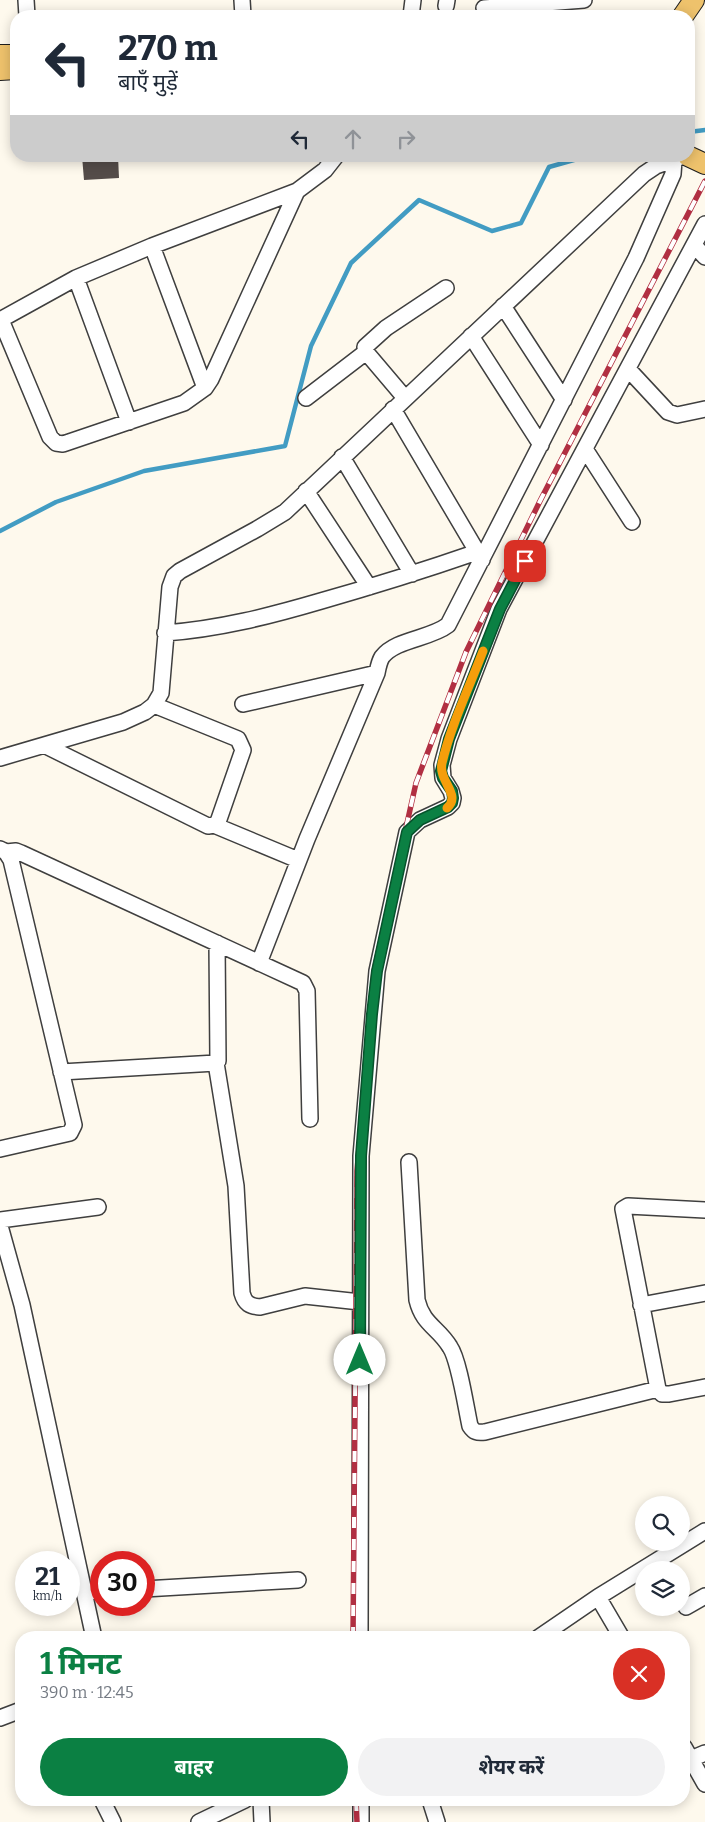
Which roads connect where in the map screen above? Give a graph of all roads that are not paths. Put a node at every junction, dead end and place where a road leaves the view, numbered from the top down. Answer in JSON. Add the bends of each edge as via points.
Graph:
{"nodes":[{"id":1,"x":584,"y":0,"type":"edge"},
{"id":2,"x":484,"y":8,"type":"dead end"},
{"id":3,"x":331,"y":162,"type":"edge"},
{"id":4,"x":669,"y":162,"type":"edge"},
{"id":5,"x":680,"y":162,"type":"edge"},
{"id":6,"x":297,"y":191,"type":"junction"},
{"id":7,"x":705,"y":224,"type":"edge"},
{"id":8,"x":694,"y":245,"type":"junction"},
{"id":9,"x":152,"y":246,"type":"junction"},
{"id":10,"x":705,"y":256,"type":"edge"},
{"id":11,"x":76,"y":278,"type":"junction"},
{"id":12,"x":446,"y":288,"type":"dead end"},
{"id":13,"x":503,"y":306,"type":"junction"},
{"id":14,"x":1,"y":320,"type":"edge"},
{"id":15,"x":471,"y":336,"type":"junction"},
{"id":16,"x":366,"y":352,"type":"junction"},
{"id":17,"x":628,"y":369,"type":"junction"},
{"id":18,"x":205,"y":388,"type":"junction"},
{"id":19,"x":306,"y":398,"type":"dead end"},
{"id":20,"x":405,"y":398,"type":"junction"},
{"id":21,"x":564,"y":400,"type":"junction"},
{"id":22,"x":705,"y":409,"type":"edge"},
{"id":23,"x":393,"y":410,"type":"junction"},
{"id":24,"x":129,"y":422,"type":"junction"},
{"id":25,"x":541,"y":445,"type":"junction"},
{"id":26,"x":585,"y":449,"type":"junction"},
{"id":27,"x":342,"y":457,"type":"junction"},
{"id":28,"x":306,"y":491,"type":"junction"},
{"id":29,"x":632,"y":522,"type":"dead end"},
{"id":30,"x":479,"y":556,"type":"junction"},
{"id":31,"x":412,"y":574,"type":"junction"},
{"id":32,"x":369,"y":587,"type":"junction"},
{"id":33,"x":166,"y":633,"type":"junction"},
{"id":34,"x":377,"y":673,"type":"junction"},
{"id":35,"x":243,"y":704,"type":"dead end"},
{"id":36,"x":154,"y":705,"type":"junction"},
{"id":37,"x":44,"y":745,"type":"junction"},
{"id":38,"x":0,"y":758,"type":"edge"},
{"id":39,"x":214,"y":825,"type":"junction"},
{"id":40,"x":3,"y":851,"type":"edge"},
{"id":41,"x":298,"y":860,"type":"junction"},
{"id":42,"x":217,"y":943,"type":"junction"},
{"id":43,"x":259,"y":963,"type":"junction"},
{"id":44,"x":216,"y":1063,"type":"junction"},
{"id":45,"x":62,"y":1072,"type":"junction"},
{"id":46,"x":310,"y":1119,"type":"dead end"},
{"id":47,"x":0,"y":1149,"type":"edge"},
{"id":48,"x":409,"y":1162,"type":"dead end"},
{"id":49,"x":98,"y":1207,"type":"dead end"},
{"id":50,"x":705,"y":1210,"type":"edge"},
{"id":51,"x":0,"y":1220,"type":"edge"},
{"id":52,"x":0,"y":1226,"type":"edge"},
{"id":53,"x":705,"y":1292,"type":"edge"},
{"id":54,"x":360,"y":1302,"type":"junction"},
{"id":55,"x":641,"y":1305,"type":"junction"},
{"id":56,"x":705,"y":1387,"type":"edge"},
{"id":57,"x":658,"y":1389,"type":"junction"},
{"id":58,"x":705,"y":1531,"type":"edge"},
{"id":59,"x":298,"y":1580,"type":"dead end"},
{"id":60,"x":155,"y":1588,"type":"edge"},
{"id":61,"x":84,"y":1592,"type":"junction"},
{"id":62,"x":90,"y":1592,"type":"edge"},
{"id":63,"x":705,"y":1596,"type":"edge"},
{"id":64,"x":598,"y":1597,"type":"junction"},
{"id":65,"x":690,"y":1605,"type":"edge"},
{"id":66,"x":92,"y":1631,"type":"edge"},
{"id":67,"x":360,"y":1631,"type":"edge"},
{"id":68,"x":551,"y":1631,"type":"edge"},
{"id":69,"x":618,"y":1631,"type":"edge"},
{"id":70,"x":15,"y":1712,"type":"edge"},
{"id":71,"x":0,"y":1718,"type":"edge"},
{"id":72,"x":690,"y":1753,"type":"edge"},
{"id":73,"x":705,"y":1753,"type":"edge"},
{"id":74,"x":690,"y":1758,"type":"edge"},
{"id":75,"x":705,"y":1784,"type":"edge"},
{"id":76,"x":105,"y":1806,"type":"edge"},
{"id":77,"x":233,"y":1806,"type":"edge"},
{"id":78,"x":261,"y":1806,"type":"edge"},
{"id":79,"x":361,"y":1806,"type":"edge"},
{"id":80,"x":432,"y":1806,"type":"edge"},
{"id":81,"x":113,"y":1822,"type":"edge"},
{"id":82,"x":200,"y":1822,"type":"edge"},
{"id":83,"x":262,"y":1822,"type":"edge"},
{"id":84,"x":362,"y":1822,"type":"edge"},
{"id":85,"x":437,"y":1822,"type":"edge"}],
"edges":[{"from":1,"to":2,"type":"street"},
{"from":3,"to":6,"type":"street"},
{"from":4,"to":13,"type":"street","via":[[644,174]]},
{"from":5,"to":21,"type":"street","via":[[636,258]]},
{"from":6,"to":9,"type":"street"},
{"from":6,"to":18,"type":"street"},
{"from":7,"to":8,"type":"street"},
{"from":8,"to":10,"type":"street"},
{"from":8,"to":17,"type":"street"},
{"from":9,"to":11,"type":"street"},
{"from":9,"to":18,"type":"street"},
{"from":11,"to":14,"type":"street"},
{"from":11,"to":24,"type":"street"},
{"from":12,"to":16,"type":"street","via":[[386,328],[365,347]]},
{"from":13,"to":15,"type":"street"},
{"from":13,"to":21,"type":"street"},
{"from":14,"to":24,"type":"street","via":[[50,438],[56,443],[63,444]]},
{"from":15,"to":20,"type":"street"},
{"from":15,"to":25,"type":"street"},
{"from":16,"to":19,"type":"street"},
{"from":16,"to":20,"type":"street"},
{"from":17,"to":22,"type":"street","via":[[668,412],[677,415]]},
{"from":17,"to":26,"type":"street"},
{"from":18,"to":24,"type":"street","via":[[184,403]]},
{"from":20,"to":23,"type":"street"},
{"from":21,"to":25,"type":"street"},
{"from":23,"to":27,"type":"street"},
{"from":23,"to":30,"type":"street"},
{"from":25,"to":30,"type":"street"},
{"from":26,"to":29,"type":"street"},
{"from":26,"to":54,"type":"street","via":[[500,609],[449,739],[441,771],[452,791],[452,803],[420,820],[407,832],[377,971],[372,1014],[361,1156]]},
{"from":27,"to":28,"type":"street"},
{"from":27,"to":31,"type":"street"},
{"from":28,"to":32,"type":"street"},
{"from":28,"to":33,"type":"street","via":[[285,512],[174,576]]},
{"from":30,"to":31,"type":"street"},
{"from":30,"to":34,"type":"street","via":[[448,626],[395,647],[381,659]]},
{"from":31,"to":32,"type":"street"},
{"from":32,"to":33,"type":"street","via":[[260,618],[196,631]]},
{"from":33,"to":36,"type":"street","via":[[161,693]]},
{"from":34,"to":35,"type":"street"},
{"from":34,"to":41,"type":"street"},
{"from":36,"to":37,"type":"street","via":[[123,722]]},
{"from":36,"to":39,"type":"street","via":[[238,739],[242,744],[243,750],[218,822]]},
{"from":37,"to":38,"type":"street"},
{"from":37,"to":39,"type":"street","via":[[208,826]]},
{"from":39,"to":41,"type":"street"},
{"from":40,"to":42,"type":"street","via":[[16,851]]},
{"from":40,"to":45,"type":"street","via":[[11,860]]},
{"from":41,"to":43,"type":"street"},
{"from":42,"to":43,"type":"street"},
{"from":42,"to":44,"type":"street"},
{"from":43,"to":46,"type":"street","via":[[306,986]]},
{"from":44,"to":45,"type":"street"},
{"from":44,"to":54,"type":"street","via":[[236,1186],[242,1294],[247,1304],[260,1306],[305,1296]]},
{"from":45,"to":47,"type":"street","via":[[73,1130]]},
{"from":48,"to":57,"type":"street","via":[[419,1306],[425,1319],[454,1354],[470,1426],[474,1431],[485,1432]]},
{"from":49,"to":51,"type":"street"},
{"from":50,"to":55,"type":"street","via":[[623,1209]]},
{"from":52,"to":61,"type":"street","via":[[22,1305]]},
{"from":53,"to":55,"type":"street"},
{"from":54,"to":67,"type":"street"},
{"from":55,"to":57,"type":"street"},
{"from":56,"to":57,"type":"street","via":[[669,1394],[662,1394]]},
{"from":58,"to":64,"type":"street"},
{"from":59,"to":60,"type":"street"},
{"from":61,"to":62,"type":"street"},
{"from":61,"to":66,"type":"street"},
{"from":63,"to":65,"type":"street"},
{"from":64,"to":68,"type":"street"},
{"from":64,"to":69,"type":"street"},
{"from":70,"to":71,"type":"street"},
{"from":72,"to":73,"type":"street"},
{"from":74,"to":75,"type":"street"},
{"from":76,"to":81,"type":"street"},
{"from":77,"to":82,"type":"street"},
{"from":78,"to":83,"type":"street"},
{"from":79,"to":84,"type":"street"},
{"from":80,"to":85,"type":"street"}]}
